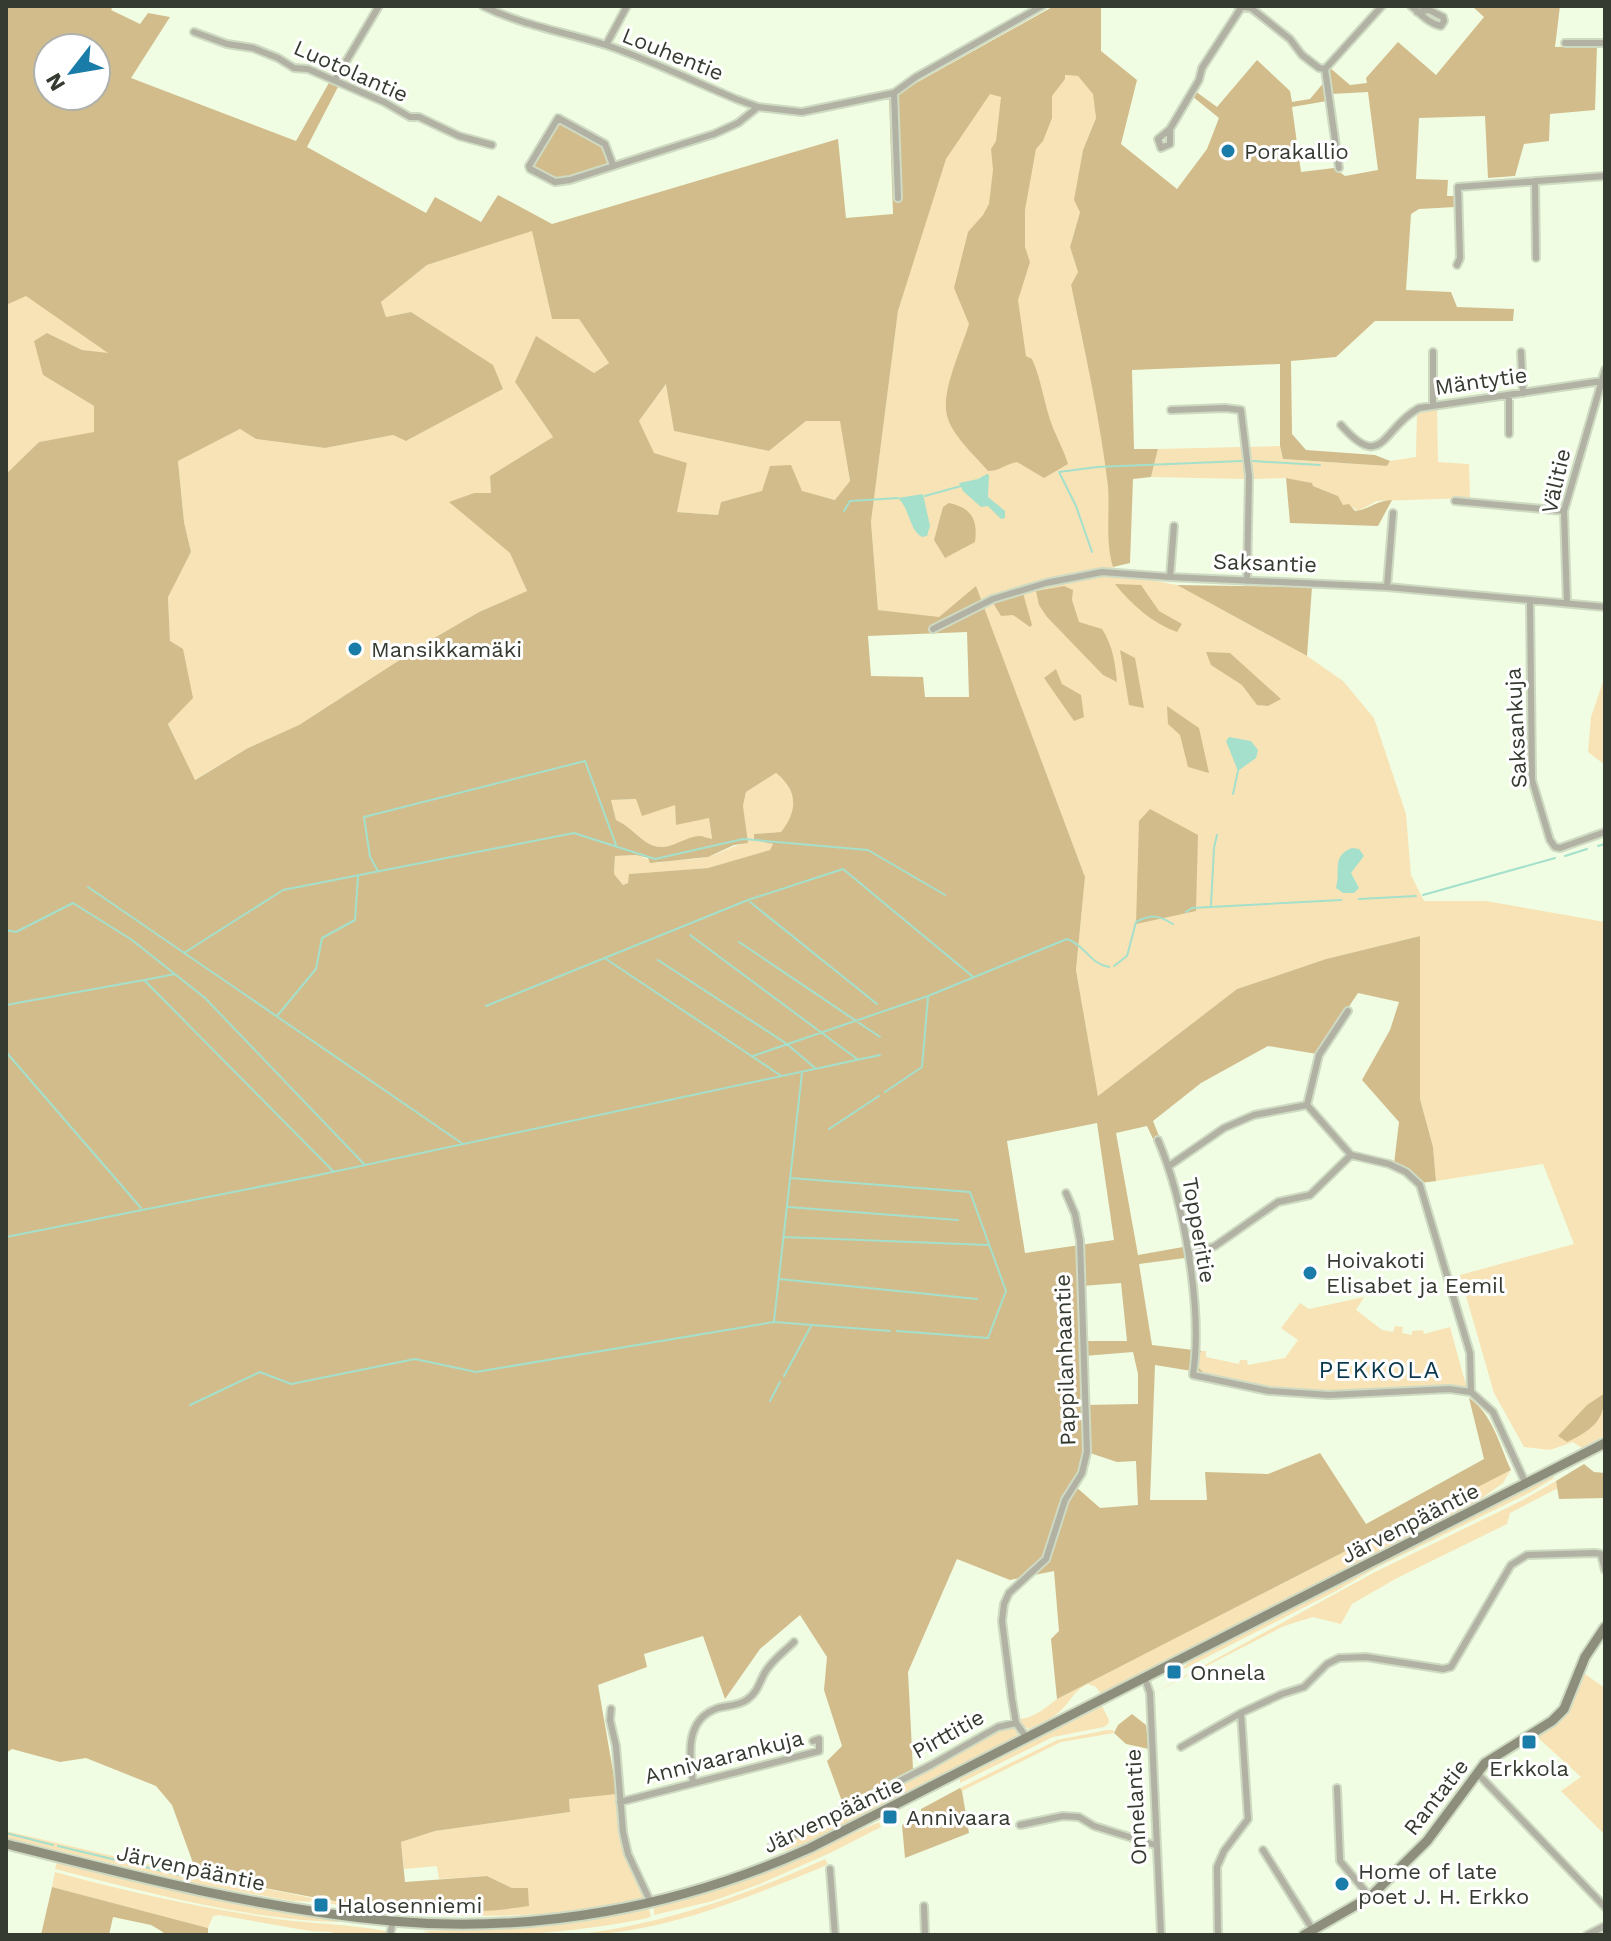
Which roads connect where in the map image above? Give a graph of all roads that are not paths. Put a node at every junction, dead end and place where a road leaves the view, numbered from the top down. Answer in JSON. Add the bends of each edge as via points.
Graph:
{"nodes":[{"id":1,"x":379,"y":6,"type":"edge"},
{"id":2,"x":483,"y":6,"type":"edge"},
{"id":3,"x":627,"y":6,"type":"edge"},
{"id":4,"x":1023,"y":6,"type":"edge"},
{"id":5,"x":1042,"y":6,"type":"edge"},
{"id":6,"x":1382,"y":6,"type":"edge"},
{"id":7,"x":1411,"y":6,"type":"edge"},
{"id":8,"x":1240,"y":7,"type":"edge"},
{"id":9,"x":1417,"y":12,"type":"dead end"},
{"id":10,"x":1029,"y":14,"type":"junction"},
{"id":11,"x":194,"y":32,"type":"dead end"},
{"id":12,"x":1565,"y":43,"type":"dead end"},
{"id":13,"x":1605,"y":43,"type":"edge"},
{"id":14,"x":606,"y":45,"type":"junction"},
{"id":15,"x":1325,"y":69,"type":"junction"},
{"id":16,"x":335,"y":80,"type":"junction"},
{"id":17,"x":894,"y":93,"type":"junction"},
{"id":18,"x":758,"y":107,"type":"junction"},
{"id":19,"x":1170,"y":129,"type":"dead end"},
{"id":20,"x":492,"y":145,"type":"dead end"},
{"id":21,"x":613,"y":165,"type":"junction"},
{"id":22,"x":1339,"y":168,"type":"dead end"},
{"id":23,"x":1605,"y":176,"type":"edge"},
{"id":24,"x":1535,"y":181,"type":"junction"},
{"id":25,"x":1458,"y":187,"type":"junction"},
{"id":26,"x":1449,"y":188,"type":"dead end"},
{"id":27,"x":898,"y":198,"type":"dead end"},
{"id":28,"x":1536,"y":258,"type":"dead end"},
{"id":29,"x":1457,"y":265,"type":"dead end"},
{"id":30,"x":1433,"y":352,"type":"dead end"},
{"id":31,"x":1521,"y":352,"type":"dead end"},
{"id":32,"x":1605,"y":370,"type":"edge"},
{"id":33,"x":1602,"y":381,"type":"junction"},
{"id":34,"x":1523,"y":393,"type":"junction"},
{"id":35,"x":1509,"y":396,"type":"junction"},
{"id":36,"x":1433,"y":406,"type":"junction"},
{"id":37,"x":1171,"y":410,"type":"dead end"},
{"id":38,"x":1341,"y":425,"type":"dead end"},
{"id":39,"x":1509,"y":434,"type":"dead end"},
{"id":40,"x":1455,"y":501,"type":"dead end"},
{"id":41,"x":1564,"y":511,"type":"junction"},
{"id":42,"x":1393,"y":513,"type":"dead end"},
{"id":43,"x":1174,"y":526,"type":"dead end"},
{"id":44,"x":1170,"y":577,"type":"junction"},
{"id":45,"x":1247,"y":581,"type":"junction"},
{"id":46,"x":1387,"y":587,"type":"junction"},
{"id":47,"x":1530,"y":600,"type":"junction"},
{"id":48,"x":1567,"y":603,"type":"junction"},
{"id":49,"x":1605,"y":607,"type":"edge"},
{"id":50,"x":933,"y":629,"type":"dead end"},
{"id":51,"x":1605,"y":832,"type":"edge"},
{"id":52,"x":1348,"y":1011,"type":"dead end"},
{"id":53,"x":1307,"y":1105,"type":"junction"},
{"id":54,"x":1158,"y":1140,"type":"dead end"},
{"id":55,"x":1351,"y":1155,"type":"junction"},
{"id":56,"x":1169,"y":1166,"type":"junction"},
{"id":57,"x":1066,"y":1193,"type":"dead end"},
{"id":58,"x":1189,"y":1255,"type":"junction"},
{"id":59,"x":1471,"y":1392,"type":"junction"},
{"id":60,"x":1605,"y":1443,"type":"edge"},
{"id":61,"x":1526,"y":1484,"type":"junction"},
{"id":62,"x":1603,"y":1550,"type":"edge"},
{"id":63,"x":1605,"y":1570,"type":"edge"},
{"id":64,"x":1605,"y":1627,"type":"edge"},
{"id":65,"x":794,"y":1642,"type":"dead end"},
{"id":66,"x":1145,"y":1679,"type":"junction"},
{"id":67,"x":611,"y":1709,"type":"dead end"},
{"id":68,"x":1241,"y":1713,"type":"junction"},
{"id":69,"x":1016,"y":1723,"type":"junction"},
{"id":70,"x":1027,"y":1738,"type":"junction"},
{"id":71,"x":813,"y":1741,"type":"dead end"},
{"id":72,"x":1181,"y":1747,"type":"dead end"},
{"id":73,"x":1478,"y":1774,"type":"junction"},
{"id":74,"x":693,"y":1782,"type":"junction"},
{"id":75,"x":1337,"y":1788,"type":"dead end"},
{"id":76,"x":620,"y":1802,"type":"junction"},
{"id":77,"x":1020,"y":1825,"type":"dead end"},
{"id":78,"x":6,"y":1844,"type":"edge"},
{"id":79,"x":1155,"y":1845,"type":"junction"},
{"id":80,"x":771,"y":1847,"type":"dead end"},
{"id":81,"x":1263,"y":1850,"type":"dead end"},
{"id":82,"x":830,"y":1869,"type":"dead end"},
{"id":83,"x":1370,"y":1897,"type":"junction"},
{"id":84,"x":651,"y":1903,"type":"junction"},
{"id":85,"x":924,"y":1906,"type":"dead end"},
{"id":86,"x":1605,"y":1907,"type":"edge"},
{"id":87,"x":393,"y":1921,"type":"junction"},
{"id":88,"x":1605,"y":1926,"type":"edge"},
{"id":89,"x":1308,"y":1933,"type":"edge"},
{"id":90,"x":390,"y":1935,"type":"edge"},
{"id":91,"x":835,"y":1935,"type":"edge"},
{"id":92,"x":925,"y":1935,"type":"edge"},
{"id":93,"x":1161,"y":1935,"type":"edge"},
{"id":94,"x":1218,"y":1935,"type":"edge"},
{"id":95,"x":1587,"y":1935,"type":"edge"}],
"edges":[{"from":1,"to":16,"type":"street"},
{"from":2,"to":14,"type":"street","name":"Louhentie","via":[[508,19]]},
{"from":3,"to":14,"type":"street"},
{"from":4,"to":10,"type":"street"},
{"from":5,"to":10,"type":"street"},
{"from":6,"to":15,"type":"street"},
{"from":7,"to":9,"type":"street"},
{"from":8,"to":15,"type":"street","via":[[1262,16],[1302,55]]},
{"from":8,"to":19,"type":"street"},
{"from":10,"to":17,"type":"street"},
{"from":11,"to":16,"type":"street","name":"Luotolantie"},
{"from":12,"to":13,"type":"street"},
{"from":14,"to":18,"type":"street","name":"Louhentie"},
{"from":15,"to":22,"type":"street"},
{"from":16,"to":20,"type":"street","name":"Luotolantie","via":[[410,117]]},
{"from":17,"to":18,"type":"street","name":"Louhentie","via":[[802,112]]},
{"from":17,"to":27,"type":"street"},
{"from":18,"to":21,"type":"street","via":[[714,134]]},
{"from":21,"to":21,"type":"street","via":[[555,182],[529,166],[558,118],[605,144]]},
{"from":23,"to":24,"type":"street"},
{"from":24,"to":25,"type":"street"},
{"from":24,"to":28,"type":"street"},
{"from":25,"to":26,"type":"street"},
{"from":25,"to":29,"type":"street"},
{"from":30,"to":36,"type":"street"},
{"from":31,"to":34,"type":"street"},
{"from":32,"to":33,"type":"street","name":"Välitie"},
{"from":33,"to":34,"type":"street","name":"Mäntytie"},
{"from":33,"to":41,"type":"street","name":"Välitie"},
{"from":34,"to":35,"type":"street","name":"Mäntytie"},
{"from":35,"to":36,"type":"street","name":"Mäntytie"},
{"from":35,"to":39,"type":"street"},
{"from":36,"to":38,"type":"street","name":"Mäntytie","via":[[1410,413],[1377,446],[1362,446]]},
{"from":37,"to":45,"type":"street","via":[[1241,410],[1249,476]]},
{"from":40,"to":41,"type":"street"},
{"from":41,"to":48,"type":"street","name":"Välitie"},
{"from":42,"to":46,"type":"street"},
{"from":43,"to":44,"type":"street"},
{"from":44,"to":45,"type":"street","name":"Saksantie"},
{"from":44,"to":50,"type":"street","name":"Saksantie","via":[[1102,572],[1046,583],[993,599]]},
{"from":45,"to":46,"type":"street","name":"Saksantie"},
{"from":46,"to":47,"type":"street","name":"Saksantie"},
{"from":47,"to":48,"type":"street","name":"Saksantie"},
{"from":47,"to":51,"type":"street","name":"Saksankuja","via":[[1532,780],[1550,840],[1560,848]]},
{"from":48,"to":49,"type":"street","name":"Saksantie"},
{"from":52,"to":53,"type":"street","via":[[1319,1055]]},
{"from":53,"to":55,"type":"street"},
{"from":53,"to":56,"type":"street","via":[[1233,1124]]},
{"from":54,"to":56,"type":"street","name":"Topperitie"},
{"from":55,"to":58,"type":"street","via":[[1310,1195],[1278,1202],[1215,1246]]},
{"from":55,"to":59,"type":"street","via":[[1389,1164],[1420,1185],[1470,1353]]},
{"from":56,"to":58,"type":"street","name":"Topperitie"},
{"from":57,"to":69,"type":"street","name":"Pappilanhaantie","via":[[1080,1241],[1087,1452],[1046,1559],[1004,1604]]},
{"from":58,"to":59,"type":"street","name":"Topperitie","via":[[1193,1375],[1318,1395]]},
{"from":59,"to":61,"type":"street","via":[[1493,1412]]},
{"from":60,"to":61,"type":"main road","name":"Järvenpääntie"},
{"from":61,"to":66,"type":"main road","name":"Järvenpääntie"},
{"from":62,"to":63,"type":"street"},
{"from":62,"to":68,"type":"street","via":[[1520,1557],[1451,1667],[1339,1658],[1304,1687]]},
{"from":64,"to":73,"type":"main road","name":"Rantatie","via":[[1585,1657],[1564,1709],[1538,1732],[1500,1751]]},
{"from":65,"to":74,"type":"street","via":[[773,1661],[748,1699],[704,1715],[695,1725]]},
{"from":66,"to":70,"type":"main road","name":"Järvenpääntie"},
{"from":66,"to":79,"type":"street","name":"Onnelantie","via":[[1150,1693]]},
{"from":67,"to":76,"type":"street"},
{"from":68,"to":72,"type":"street"},
{"from":68,"to":94,"type":"street","via":[[1248,1819],[1217,1867]]},
{"from":69,"to":70,"type":"street","name":"Pappilanhaantie"},
{"from":69,"to":80,"type":"street","name":"Pirttitie","via":[[998,1727]]},
{"from":70,"to":84,"type":"main road","name":"Järvenpääntie","via":[[782,1860]]},
{"from":71,"to":74,"type":"street","name":"Annivaarankuja","via":[[819,1739],[819,1751]]},
{"from":73,"to":83,"type":"main road","name":"Rantatie","via":[[1427,1841]]},
{"from":73,"to":86,"type":"street"},
{"from":74,"to":76,"type":"street","name":"Annivaarankuja"},
{"from":75,"to":83,"type":"street","via":[[1340,1861]]},
{"from":76,"to":84,"type":"street","via":[[628,1854]]},
{"from":77,"to":79,"type":"street","via":[[1079,1817]]},
{"from":78,"to":87,"type":"main road","name":"Järvenpääntie","via":[[222,1895]]},
{"from":79,"to":93,"type":"street","name":"Onnelantie"},
{"from":81,"to":89,"type":"street"},
{"from":82,"to":91,"type":"street"},
{"from":83,"to":89,"type":"main road","name":"Rantatie"},
{"from":84,"to":87,"type":"main road","name":"Järvenpääntie","via":[[516,1922]]},
{"from":85,"to":92,"type":"street"},
{"from":87,"to":90,"type":"street"},
{"from":88,"to":95,"type":"street"}]}
